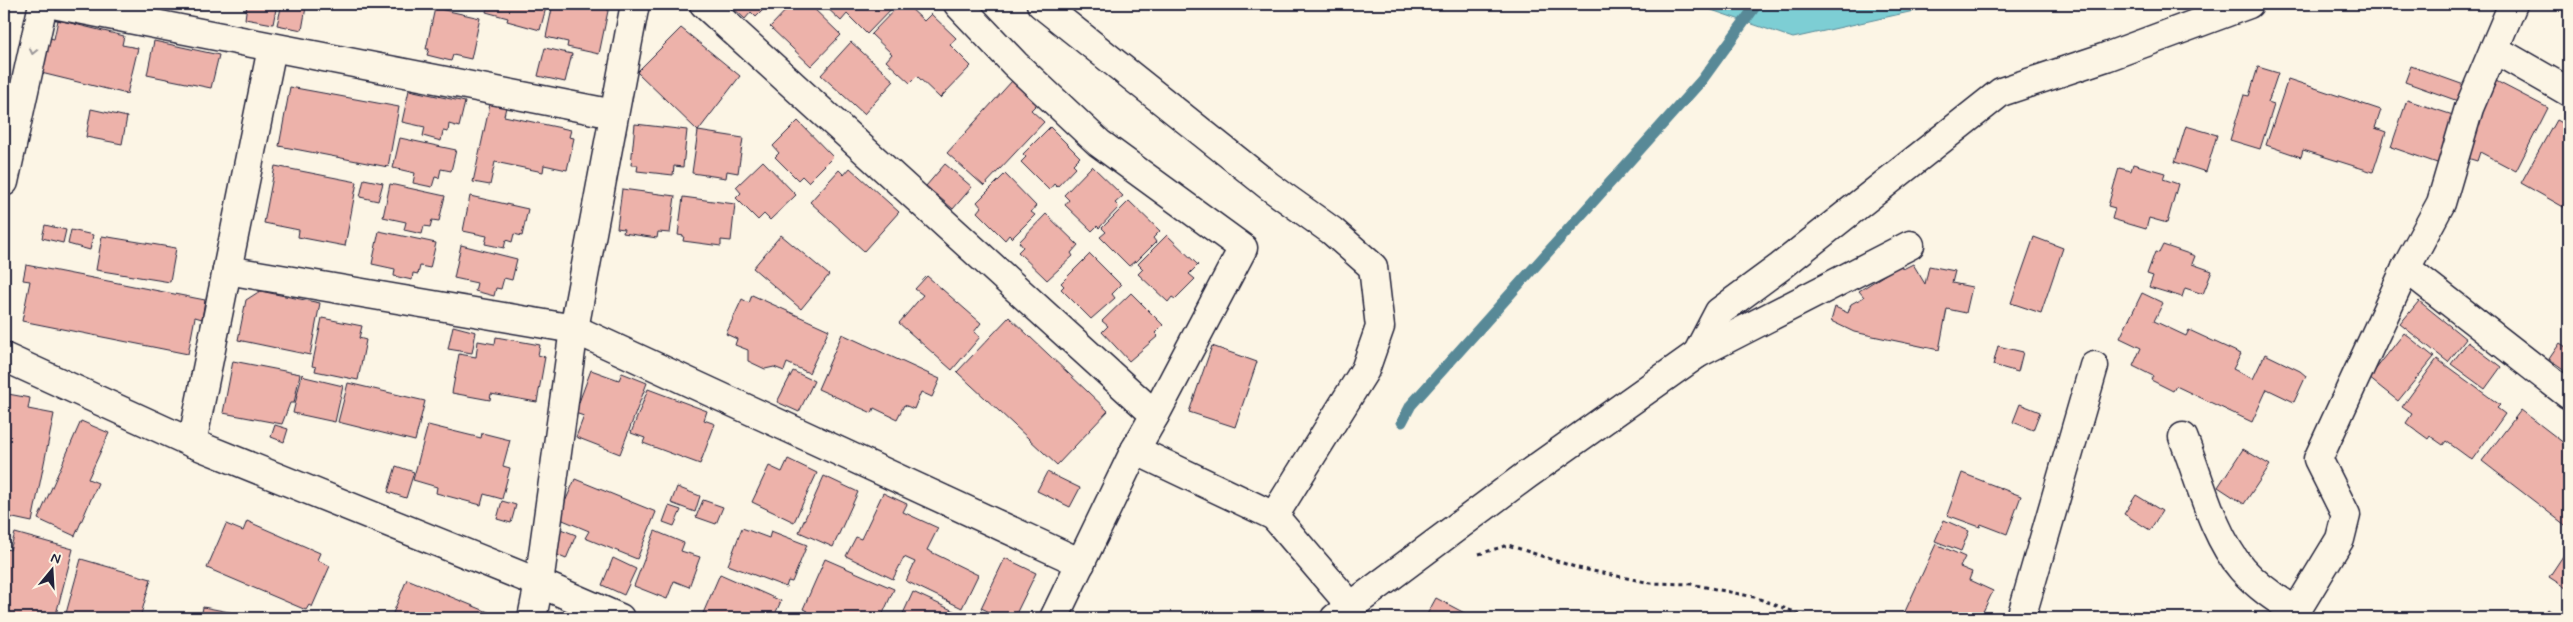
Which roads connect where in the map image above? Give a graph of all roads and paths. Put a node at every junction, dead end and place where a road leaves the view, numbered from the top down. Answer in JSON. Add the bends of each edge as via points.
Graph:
{"nodes":[{"id":1,"x":43,"y":4,"type":"edge"},
{"id":2,"x":53,"y":4,"type":"edge"},
{"id":3,"x":636,"y":4,"type":"edge"},
{"id":4,"x":704,"y":4,"type":"edge"},
{"id":5,"x":958,"y":4,"type":"edge"},
{"id":6,"x":1041,"y":4,"type":"edge"},
{"id":7,"x":2249,"y":4,"type":"edge"},
{"id":8,"x":2513,"y":4,"type":"edge"},
{"id":9,"x":272,"y":48,"type":"junction"},
{"id":10,"x":2494,"y":49,"type":"junction"},
{"id":11,"x":2569,"y":92,"type":"edge"},
{"id":12,"x":614,"y":114,"type":"junction"},
{"id":13,"x":4,"y":182,"type":"edge"},
{"id":14,"x":1910,"y":245,"type":"dead end"},
{"id":15,"x":2406,"y":268,"type":"junction"},
{"id":16,"x":227,"y":270,"type":"junction"},
{"id":17,"x":574,"y":329,"type":"junction"},
{"id":18,"x":1697,"y":354,"type":"junction"},
{"id":19,"x":4,"y":357,"type":"edge"},
{"id":20,"x":2094,"y":366,"type":"dead end"},
{"id":21,"x":2569,"y":395,"type":"edge"},
{"id":22,"x":1156,"y":415,"type":"junction"},
{"id":23,"x":2183,"y":437,"type":"dead end"},
{"id":24,"x":192,"y":443,"type":"junction"},
{"id":25,"x":1135,"y":450,"type":"junction"},
{"id":26,"x":1274,"y":516,"type":"junction"},
{"id":27,"x":1474,"y":555,"type":"dead end"},
{"id":28,"x":1081,"y":563,"type":"junction"},
{"id":29,"x":539,"y":583,"type":"junction"},
{"id":30,"x":1342,"y":612,"type":"edge"},
{"id":31,"x":2030,"y":615,"type":"edge"},
{"id":32,"x":2294,"y":615,"type":"edge"},
{"id":33,"x":532,"y":618,"type":"edge"},
{"id":34,"x":620,"y":618,"type":"edge"},
{"id":35,"x":1054,"y":618,"type":"edge"},
{"id":36,"x":1811,"y":618,"type":"edge"}],
"edges":[{"from":1,"to":13,"type":"street","one_way":true},
{"from":2,"to":9,"type":"street"},
{"from":3,"to":12,"type":"street"},
{"from":4,"to":22,"type":"street"},
{"from":5,"to":22,"type":"street","via":[[1014,64],[1098,143],[1243,248]]},
{"from":6,"to":26,"type":"street","via":[[1269,186],[1332,231],[1373,267],[1380,326],[1365,370]]},
{"from":7,"to":18,"type":"street","via":[[2001,92],[1719,312]]},
{"from":8,"to":10,"type":"street"},
{"from":9,"to":12,"type":"street"},
{"from":9,"to":16,"type":"street"},
{"from":10,"to":11,"type":"street"},
{"from":10,"to":15,"type":"street","via":[[2469,108],[2441,203]]},
{"from":12,"to":17,"type":"street"},
{"from":14,"to":18,"type":"street"},
{"from":15,"to":21,"type":"street"},
{"from":15,"to":32,"type":"street","via":[[2318,459],[2346,515],[2340,540]]},
{"from":16,"to":17,"type":"street"},
{"from":16,"to":24,"type":"street"},
{"from":17,"to":28,"type":"street"},
{"from":17,"to":29,"type":"street"},
{"from":18,"to":30,"type":"street"},
{"from":19,"to":24,"type":"street"},
{"from":20,"to":31,"type":"street"},
{"from":22,"to":25,"type":"street"},
{"from":23,"to":32,"type":"street","via":[[2220,534],[2241,568]]},
{"from":24,"to":29,"type":"street"},
{"from":25,"to":26,"type":"street"},
{"from":25,"to":28,"type":"street"},
{"from":26,"to":30,"type":"street"},
{"from":27,"to":36,"type":"path","via":[[1508,544],[1578,568],[1651,583],[1691,584],[1754,597]]},
{"from":28,"to":35,"type":"street"},
{"from":29,"to":33,"type":"street"},
{"from":29,"to":34,"type":"street"}]}
